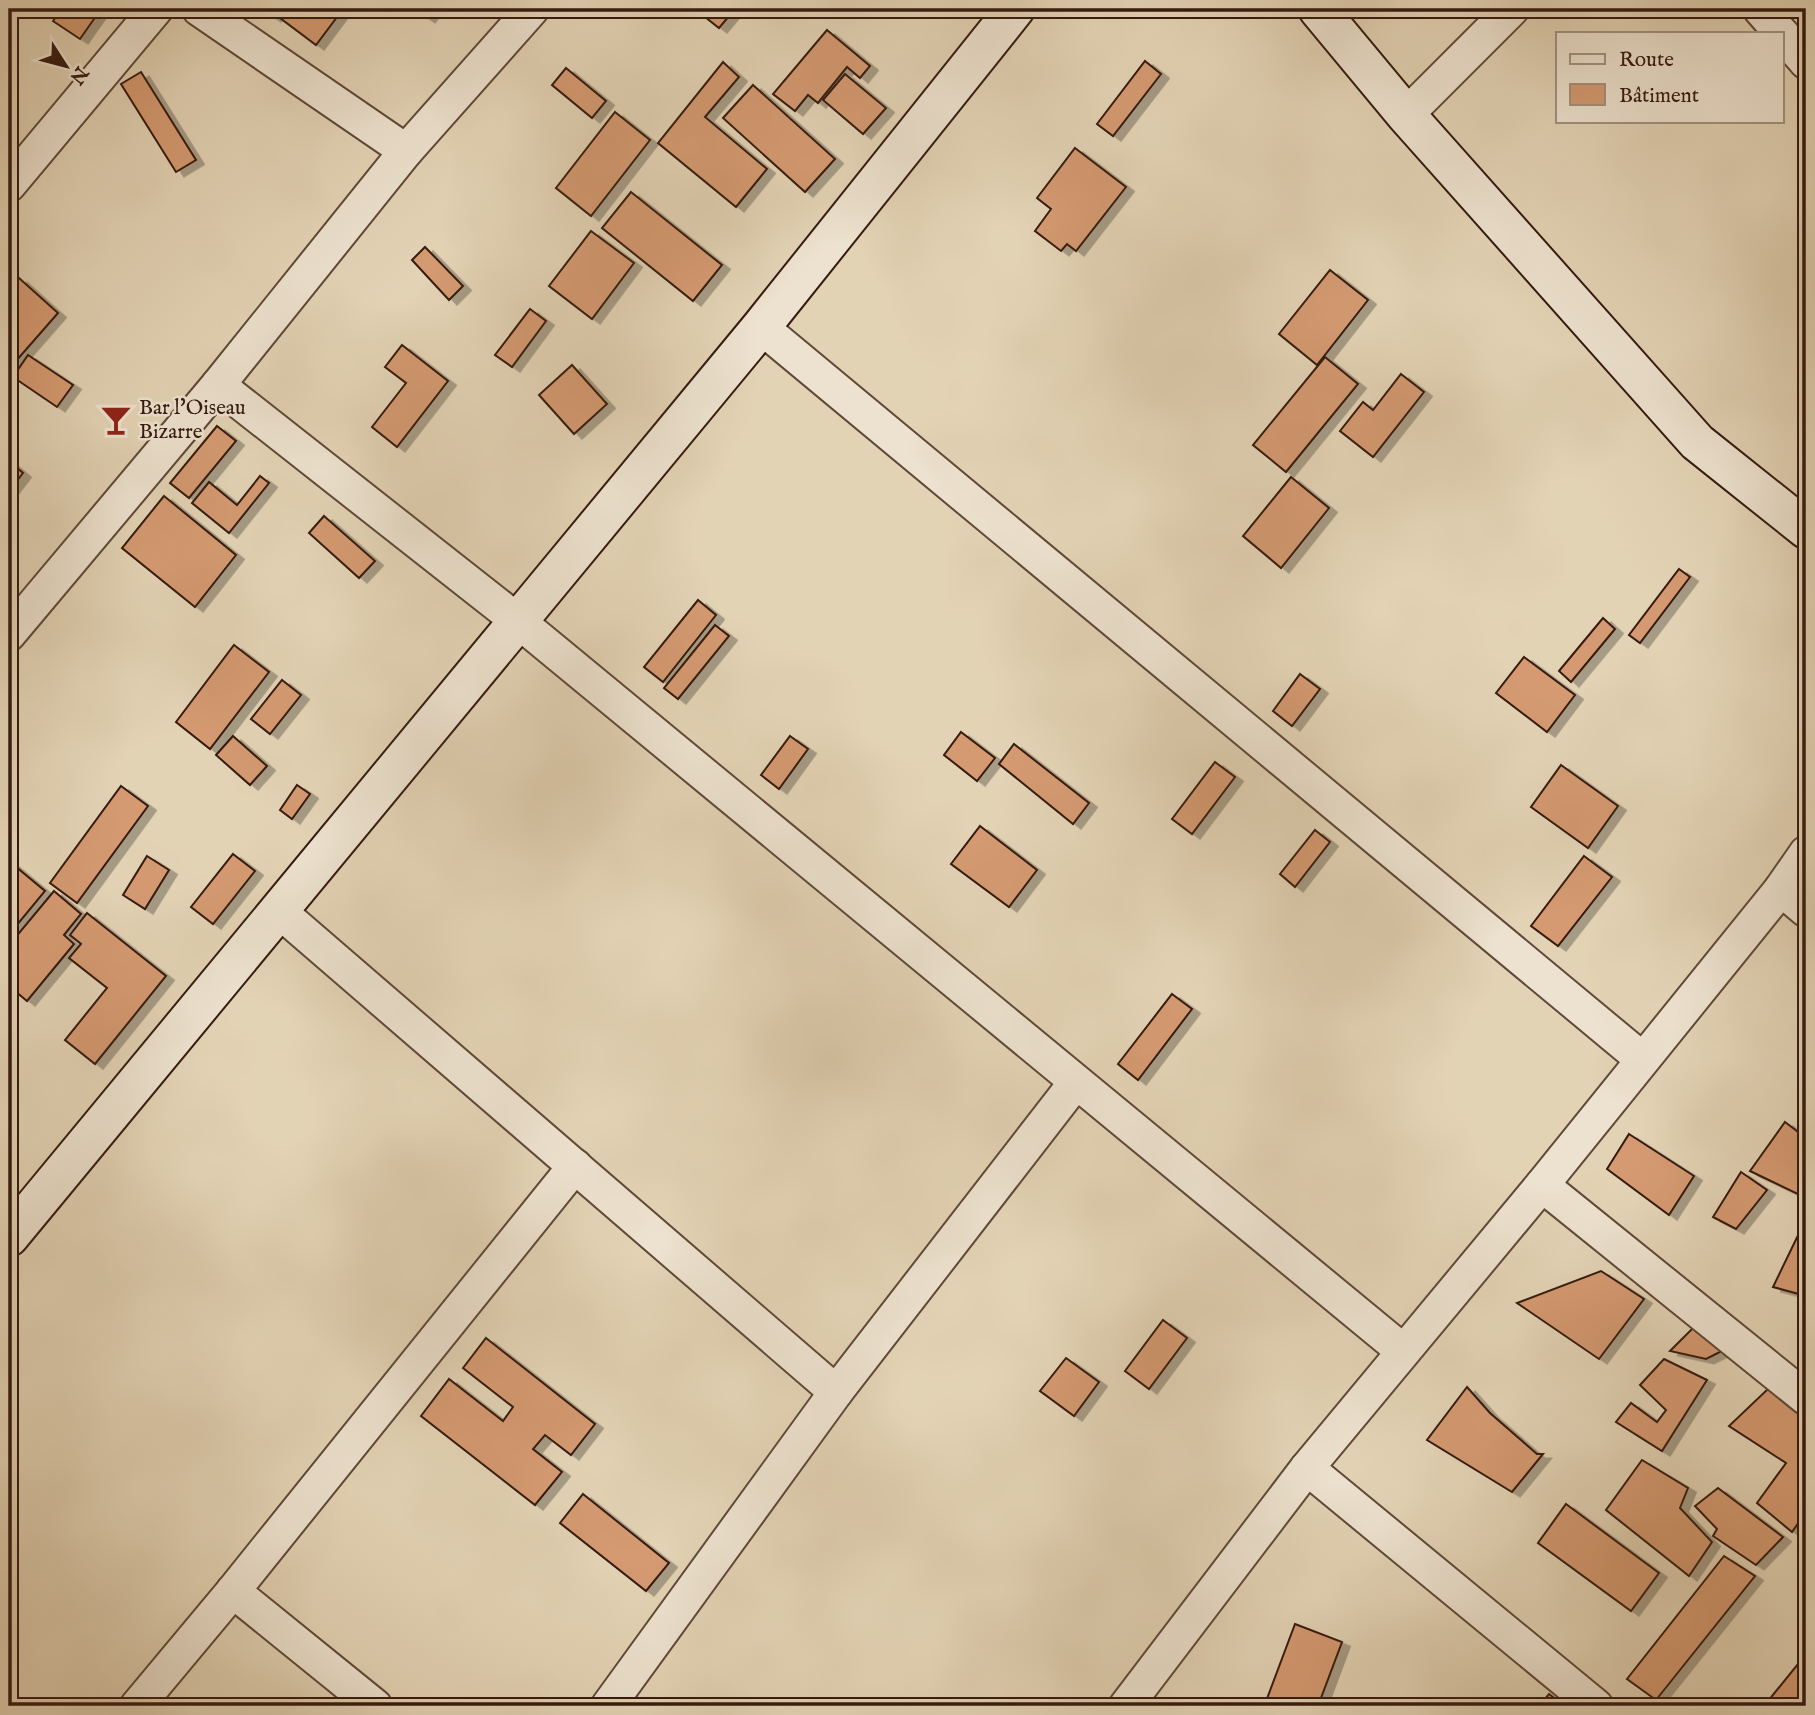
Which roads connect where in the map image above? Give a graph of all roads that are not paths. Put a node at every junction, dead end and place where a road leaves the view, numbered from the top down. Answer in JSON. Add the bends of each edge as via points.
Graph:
{"nodes":[{"id":1,"x":156,"y":9,"type":"edge"},
{"id":2,"x":199,"y":9,"type":"edge"},
{"id":3,"x":532,"y":9,"type":"edge"},
{"id":4,"x":1016,"y":9,"type":"edge"},
{"id":5,"x":1318,"y":9,"type":"edge"},
{"id":6,"x":1512,"y":9,"type":"edge"},
{"id":7,"x":1760,"y":9,"type":"edge"},
{"id":8,"x":1779,"y":32,"type":"edge"},
{"id":9,"x":1784,"y":37,"type":"edge"},
{"id":10,"x":1806,"y":62,"type":"edge"},
{"id":11,"x":1406,"y":115,"type":"junction"},
{"id":12,"x":406,"y":151,"type":"junction"},
{"id":13,"x":9,"y":185,"type":"edge"},
{"id":14,"x":761,"y":327,"type":"junction"},
{"id":15,"x":218,"y":385,"type":"junction"},
{"id":16,"x":1806,"y":529,"type":"edge"},
{"id":17,"x":518,"y":621,"type":"junction"},
{"id":18,"x":9,"y":634,"type":"edge"},
{"id":19,"x":1806,"y":853,"type":"edge"},
{"id":20,"x":1781,"y":889,"type":"junction"},
{"id":21,"x":1806,"y":910,"type":"edge"},
{"id":22,"x":279,"y":911,"type":"junction"},
{"id":23,"x":1642,"y":1059,"type":"junction"},
{"id":24,"x":1076,"y":1082,"type":"junction"},
{"id":25,"x":575,"y":1166,"type":"junction"},
{"id":26,"x":1542,"y":1185,"type":"junction"},
{"id":27,"x":9,"y":1237,"type":"edge"},
{"id":28,"x":1403,"y":1351,"type":"junction"},
{"id":29,"x":836,"y":1392,"type":"junction"},
{"id":30,"x":1806,"y":1398,"type":"edge"},
{"id":31,"x":1307,"y":1468,"type":"junction"},
{"id":32,"x":233,"y":1591,"type":"junction"},
{"id":33,"x":137,"y":1706,"type":"edge"},
{"id":34,"x":375,"y":1706,"type":"edge"},
{"id":35,"x":608,"y":1706,"type":"edge"},
{"id":36,"x":1126,"y":1706,"type":"edge"},
{"id":37,"x":1596,"y":1706,"type":"edge"}],
"edges":[{"from":1,"to":13,"type":"street"},
{"from":2,"to":12,"type":"street"},
{"from":3,"to":12,"type":"street"},
{"from":4,"to":14,"type":"street"},
{"from":5,"to":11,"type":"street"},
{"from":6,"to":11,"type":"street"},
{"from":7,"to":8,"type":"street"},
{"from":9,"to":10,"type":"street"},
{"from":11,"to":16,"type":"street","via":[[1697,442]]},
{"from":12,"to":15,"type":"street"},
{"from":14,"to":17,"type":"street"},
{"from":14,"to":23,"type":"street"},
{"from":15,"to":17,"type":"street"},
{"from":15,"to":18,"type":"street"},
{"from":17,"to":22,"type":"street"},
{"from":17,"to":24,"type":"street"},
{"from":19,"to":20,"type":"street"},
{"from":20,"to":21,"type":"street"},
{"from":20,"to":23,"type":"street"},
{"from":22,"to":25,"type":"street"},
{"from":22,"to":27,"type":"street"},
{"from":23,"to":26,"type":"street"},
{"from":24,"to":28,"type":"street"},
{"from":24,"to":29,"type":"street"},
{"from":25,"to":29,"type":"street"},
{"from":25,"to":32,"type":"street"},
{"from":26,"to":28,"type":"street"},
{"from":26,"to":30,"type":"street"},
{"from":28,"to":31,"type":"street"},
{"from":29,"to":35,"type":"street"},
{"from":31,"to":36,"type":"street"},
{"from":31,"to":37,"type":"street"},
{"from":32,"to":33,"type":"street"},
{"from":32,"to":34,"type":"street"}]}
